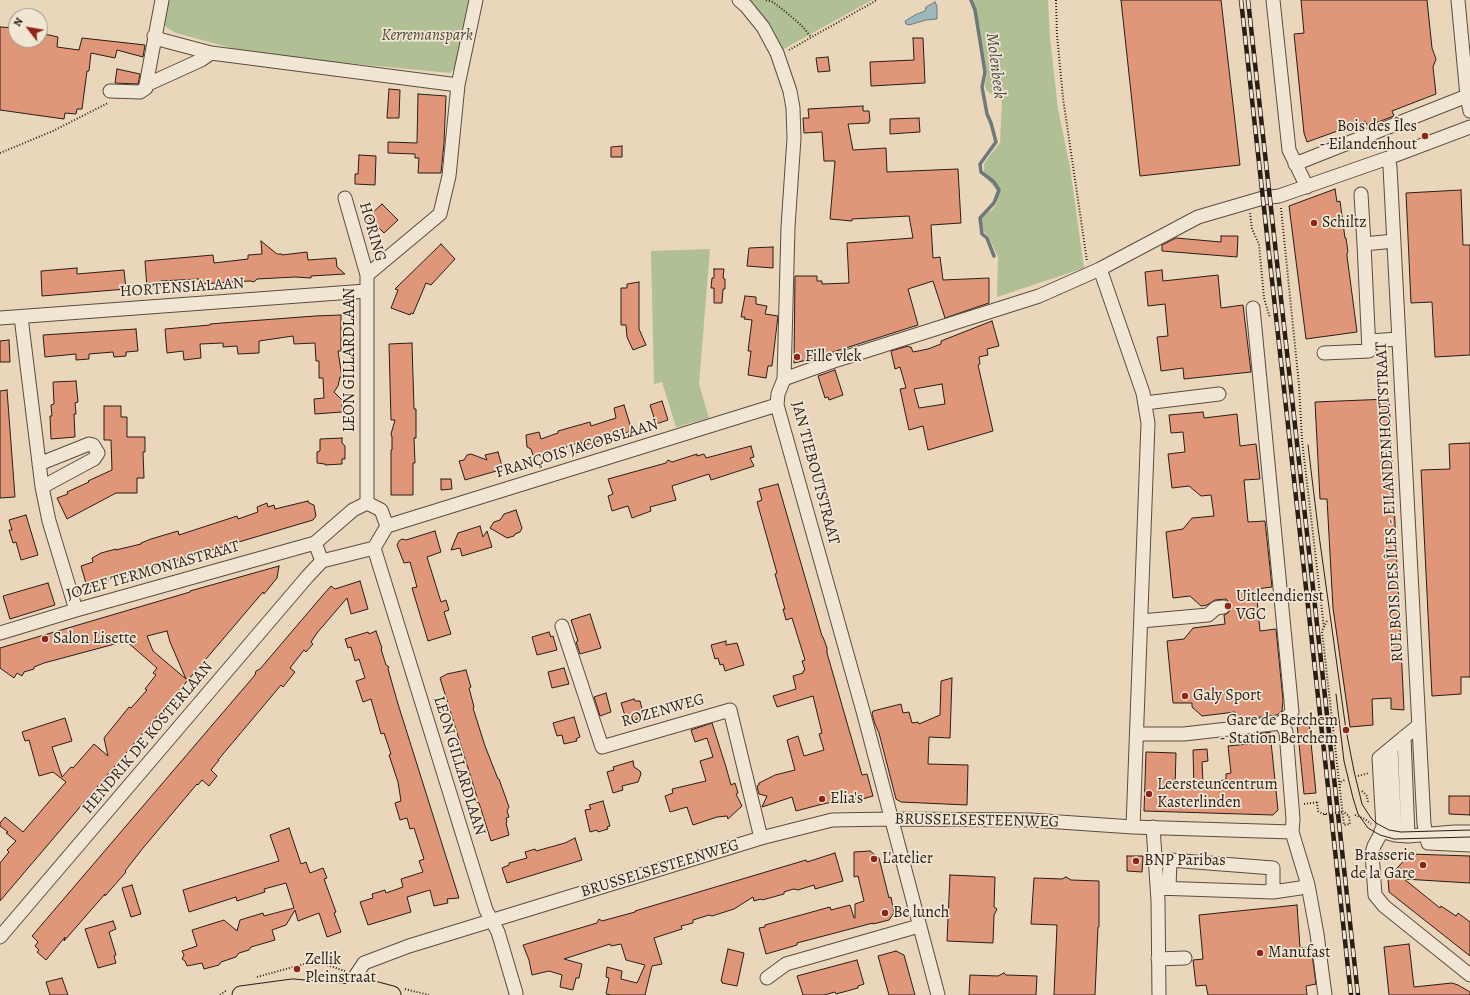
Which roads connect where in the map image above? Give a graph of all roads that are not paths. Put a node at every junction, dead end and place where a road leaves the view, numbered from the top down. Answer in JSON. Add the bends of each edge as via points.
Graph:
{"nodes":[{"id":1,"x":162,"y":0,"type":"edge"},
{"id":2,"x":476,"y":0,"type":"edge"},
{"id":3,"x":739,"y":0,"type":"edge"},
{"id":4,"x":1273,"y":0,"type":"edge"},
{"id":5,"x":1458,"y":0,"type":"edge"},
{"id":6,"x":154,"y":36,"type":"junction"},
{"id":7,"x":211,"y":53,"type":"junction"},
{"id":8,"x":146,"y":85,"type":"junction"},
{"id":9,"x":458,"y":85,"type":"junction"},
{"id":10,"x":1467,"y":96,"type":"junction"},
{"id":11,"x":109,"y":97,"type":"road end"},
{"id":12,"x":1470,"y":111,"type":"edge"},
{"id":13,"x":1470,"y":127,"type":"edge"},
{"id":14,"x":1388,"y":158,"type":"junction"},
{"id":15,"x":1295,"y":164,"type":"junction"},
{"id":16,"x":1307,"y":186,"type":"junction"},
{"id":17,"x":1361,"y":194,"type":"dead end"},
{"id":18,"x":345,"y":198,"type":"dead end"},
{"id":19,"x":1394,"y":241,"type":"junction"},
{"id":20,"x":1364,"y":244,"type":"junction"},
{"id":21,"x":1095,"y":272,"type":"junction"},
{"id":22,"x":367,"y":275,"type":"junction"},
{"id":23,"x":366,"y":291,"type":"junction"},
{"id":24,"x":1253,"y":308,"type":"dead end"},
{"id":25,"x":22,"y":316,"type":"junction"},
{"id":26,"x":0,"y":318,"type":"edge"},
{"id":27,"x":1399,"y":339,"type":"junction"},
{"id":28,"x":1369,"y":341,"type":"junction"},
{"id":29,"x":1324,"y":353,"type":"dead end"},
{"id":30,"x":784,"y":379,"type":"junction"},
{"id":31,"x":1219,"y":394,"type":"dead end"},
{"id":32,"x":1145,"y":404,"type":"junction"},
{"id":33,"x":777,"y":406,"type":"junction"},
{"id":34,"x":39,"y":464,"type":"junction"},
{"id":35,"x":42,"y":487,"type":"junction"},
{"id":36,"x":367,"y":503,"type":"junction"},
{"id":37,"x":387,"y":526,"type":"junction"},
{"id":38,"x":315,"y":543,"type":"junction"},
{"id":39,"x":374,"y":548,"type":"junction"},
{"id":40,"x":322,"y":561,"type":"junction"},
{"id":41,"x":1224,"y":607,"type":"dead end"},
{"id":42,"x":76,"y":610,"type":"junction"},
{"id":43,"x":1141,"y":621,"type":"junction"},
{"id":44,"x":562,"y":626,"type":"dead end"},
{"id":45,"x":0,"y":633,"type":"edge"},
{"id":46,"x":1281,"y":723,"type":"junction"},
{"id":47,"x":1419,"y":726,"type":"junction"},
{"id":48,"x":1137,"y":734,"type":"junction"},
{"id":49,"x":1404,"y":737,"type":"junction"},
{"id":50,"x":1391,"y":748,"type":"junction"},
{"id":51,"x":892,"y":819,"type":"junction"},
{"id":52,"x":1133,"y":827,"type":"junction"},
{"id":53,"x":1153,"y":827,"type":"junction"},
{"id":54,"x":1288,"y":831,"type":"junction"},
{"id":55,"x":1381,"y":831,"type":"junction"},
{"id":56,"x":1470,"y":832,"type":"edge"},
{"id":57,"x":1395,"y":835,"type":"junction"},
{"id":58,"x":1408,"y":836,"type":"junction"},
{"id":59,"x":761,"y":838,"type":"junction"},
{"id":60,"x":1427,"y":839,"type":"junction"},
{"id":61,"x":1470,"y":845,"type":"edge"},
{"id":62,"x":1304,"y":887,"type":"junction"},
{"id":63,"x":1163,"y":888,"type":"junction"},
{"id":64,"x":1273,"y":892,"type":"junction"},
{"id":65,"x":492,"y":921,"type":"junction"},
{"id":66,"x":919,"y":926,"type":"junction"},
{"id":67,"x":0,"y":937,"type":"edge"},
{"id":68,"x":1185,"y":958,"type":"dead end"},
{"id":69,"x":1158,"y":959,"type":"junction"},
{"id":70,"x":1470,"y":975,"type":"edge"},
{"id":71,"x":767,"y":978,"type":"dead end"},
{"id":72,"x":516,"y":993,"type":"dead end"},
{"id":73,"x":351,"y":994,"type":"edge"},
{"id":74,"x":240,"y":995,"type":"edge"},
{"id":75,"x":392,"y":995,"type":"edge"},
{"id":76,"x":938,"y":995,"type":"edge"},
{"id":77,"x":1159,"y":995,"type":"edge"},
{"id":78,"x":1325,"y":995,"type":"edge"}],
"edges":[{"from":1,"to":6,"type":"street"},
{"from":2,"to":9,"type":"street","name":"LEON GILLARDLAAN"},
{"from":3,"to":30,"type":"street","name":"JAN TIEBOUTSTRAAT","via":[[763,27],[778,55],[793,108]]},
{"from":4,"to":15,"type":"street","via":[[1289,150]]},
{"from":5,"to":10,"type":"street"},
{"from":6,"to":7,"type":"street"},
{"from":6,"to":8,"type":"street"},
{"from":7,"to":8,"type":"street"},
{"from":7,"to":9,"type":"street"},
{"from":8,"to":11,"type":"street","via":[[140,92]]},
{"from":9,"to":22,"type":"street","name":"LEON GILLARDLAAN","via":[[449,176],[440,214]]},
{"from":10,"to":12,"type":"street"},
{"from":10,"to":15,"type":"street"},
{"from":13,"to":14,"type":"street"},
{"from":14,"to":16,"type":"street"},
{"from":14,"to":19,"type":"street","name":"RUE BOIS DES ÎLES - EILANDENHOUTSTRAAT"},
{"from":15,"to":16,"type":"street"},
{"from":16,"to":21,"type":"street","via":[[1280,196],[1263,198],[1198,217]]},
{"from":17,"to":20,"type":"street"},
{"from":18,"to":22,"type":"street","name":"HORING"},
{"from":19,"to":20,"type":"street"},
{"from":19,"to":27,"type":"street","name":"RUE BOIS DES ÎLES - EILANDENHOUTSTRAAT"},
{"from":20,"to":28,"type":"street"},
{"from":21,"to":30,"type":"street","via":[[1039,296]]},
{"from":21,"to":32,"type":"street","via":[[1143,393]]},
{"from":22,"to":23,"type":"street","name":"LEON GILLARDLAAN"},
{"from":23,"to":25,"type":"street","name":"HORTENSIALAAN"},
{"from":23,"to":36,"type":"street","name":"LEON GILLARDLAAN"},
{"from":24,"to":46,"type":"street","via":[[1292,712]]},
{"from":25,"to":26,"type":"street","name":"HORTENSIALAAN"},
{"from":25,"to":34,"type":"street"},
{"from":27,"to":28,"type":"street"},
{"from":27,"to":47,"type":"street","name":"RUE BOIS DES ÎLES - EILANDENHOUTSTRAAT"},
{"from":28,"to":29,"type":"street","via":[[1369,351]]},
{"from":30,"to":33,"type":"street","name":"JAN TIEBOUTSTRAAT","via":[[778,394]]},
{"from":31,"to":32,"type":"street"},
{"from":32,"to":43,"type":"street","via":[[1148,423]]},
{"from":33,"to":37,"type":"street","name":"FRANÇOIS JACOBSLAAN"},
{"from":33,"to":51,"type":"street","name":"JAN TIEBOUTSTRAAT"},
{"from":34,"to":35,"type":"street"},
{"from":34,"to":35,"type":"street","via":[[89,444],[93,445],[98,453],[94,459]]},
{"from":35,"to":42,"type":"street","via":[[49,521]]},
{"from":36,"to":37,"type":"street","via":[[381,510]]},
{"from":36,"to":38,"type":"street","via":[[353,510]]},
{"from":37,"to":39,"type":"street"},
{"from":38,"to":40,"type":"street"},
{"from":38,"to":42,"type":"street","name":"JOZEF TERMONIASTRAAT"},
{"from":39,"to":40,"type":"street"},
{"from":39,"to":65,"type":"street","name":"LEON GILLARDLAAN","via":[[486,910]]},
{"from":40,"to":67,"type":"street","name":"HENDRIK DE KOSTERLAAN"},
{"from":41,"to":43,"type":"street","via":[[1216,608],[1208,615]]},
{"from":42,"to":45,"type":"street","name":"JOZEF TERMONIASTRAAT"},
{"from":43,"to":48,"type":"street"},
{"from":44,"to":59,"type":"street","name":"ROZENWEG","via":[[602,747],[730,710]]},
{"from":46,"to":48,"type":"street","via":[[1184,734]]},
{"from":46,"to":54,"type":"street","via":[[1286,732],[1293,819]]},
{"from":47,"to":49,"type":"street"},
{"from":47,"to":60,"type":"street","name":"RUE BOIS DES ÎLES - EILANDENHOUTSTRAAT","via":[[1423,811]]},
{"from":48,"to":52,"type":"street"},
{"from":49,"to":50,"type":"street"},
{"from":49,"to":58,"type":"street"},
{"from":50,"to":55,"type":"street","via":[[1379,758]]},
{"from":50,"to":57,"type":"street"},
{"from":51,"to":52,"type":"street","name":"BRUSSELSESTEENWEG","via":[[1030,820]]},
{"from":51,"to":59,"type":"street","name":"BRUSSELSESTEENWEG","via":[[832,820]]},
{"from":51,"to":66,"type":"street","name":"JAN TIEBOUTSTRAAT"},
{"from":52,"to":53,"type":"street","name":"BRUSSELSESTEENWEG"},
{"from":53,"to":54,"type":"street","name":"BRUSSELSESTEENWEG"},
{"from":53,"to":63,"type":"street"},
{"from":54,"to":62,"type":"street"},
{"from":55,"to":57,"type":"street"},
{"from":55,"to":70,"type":"street","via":[[1372,853],[1375,895],[1384,906]]},
{"from":56,"to":60,"type":"street","via":[[1454,832]]},
{"from":57,"to":58,"type":"street"},
{"from":58,"to":60,"type":"street"},
{"from":59,"to":65,"type":"street","name":"BRUSSELSESTEENWEG"},
{"from":60,"to":61,"type":"street"},
{"from":62,"to":64,"type":"street"},
{"from":62,"to":78,"type":"street","via":[[1317,934]]},
{"from":63,"to":64,"type":"street"},
{"from":63,"to":64,"type":"street","via":[[1170,860],[1273,868]]},
{"from":63,"to":69,"type":"street"},
{"from":65,"to":72,"type":"street","name":"LEON GILLARDLAAN","via":[[498,932]]},
{"from":65,"to":73,"type":"street","name":"BRUSSELSESTEENWEG","via":[[409,946],[364,963],[356,975]]},
{"from":66,"to":71,"type":"street","via":[[786,964]]},
{"from":66,"to":76,"type":"street","name":"JAN TIEBOUTSTRAAT"},
{"from":68,"to":69,"type":"street"},
{"from":69,"to":77,"type":"street"},
{"from":73,"to":74,"type":"main road","via":[[294,988]]},
{"from":73,"to":75,"type":"main road","via":[[366,988]]}]}
